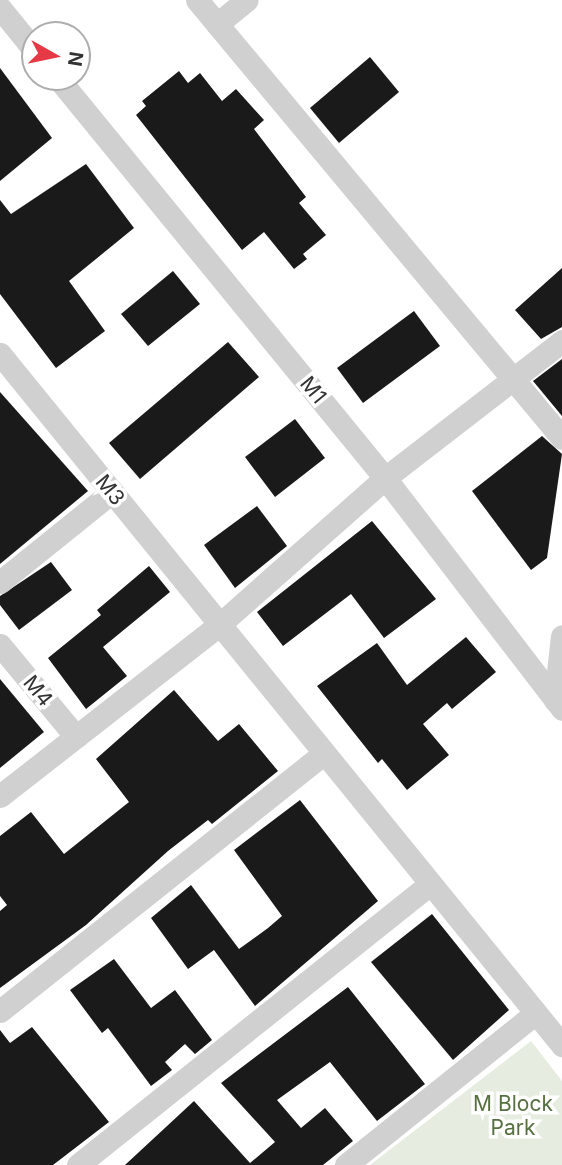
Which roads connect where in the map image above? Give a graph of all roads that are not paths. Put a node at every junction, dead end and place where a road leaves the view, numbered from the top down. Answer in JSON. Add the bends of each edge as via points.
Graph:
{"nodes":[{"id":1,"x":197,"y":0,"type":"edge"},
{"id":2,"x":247,"y":0,"type":"edge"},
{"id":3,"x":0,"y":8,"type":"edge"},
{"id":4,"x":217,"y":24,"type":"junction"},
{"id":5,"x":21,"y":34,"type":"edge"},
{"id":6,"x":68,"y":91,"type":"edge"},
{"id":7,"x":562,"y":341,"type":"edge"},
{"id":8,"x":0,"y":354,"type":"edge"},
{"id":9,"x":512,"y":382,"type":"junction"},
{"id":10,"x":562,"y":438,"type":"edge"},
{"id":11,"x":386,"y":478,"type":"junction"},
{"id":12,"x":112,"y":492,"type":"junction"},
{"id":13,"x":0,"y":582,"type":"edge"},
{"id":14,"x":219,"y":625,"type":"junction"},
{"id":15,"x":562,"y":636,"type":"edge"},
{"id":16,"x":0,"y":645,"type":"edge"},
{"id":17,"x":558,"y":704,"type":"edge"},
{"id":18,"x":76,"y":737,"type":"junction"},
{"id":19,"x":324,"y":753,"type":"junction"},
{"id":20,"x":0,"y":796,"type":"edge"},
{"id":21,"x":430,"y":884,"type":"junction"},
{"id":22,"x":0,"y":1011,"type":"edge"},
{"id":23,"x":536,"y":1013,"type":"junction"},
{"id":24,"x":562,"y":1045,"type":"edge"},
{"id":25,"x":78,"y":1165,"type":"edge"},
{"id":26,"x":346,"y":1165,"type":"edge"}],
"edges":[{"from":1,"to":4,"type":"street"},
{"from":2,"to":4,"type":"street"},
{"from":3,"to":5,"type":"street"},
{"from":4,"to":9,"type":"street"},
{"from":6,"to":11,"type":"street","name":"M1"},
{"from":7,"to":9,"type":"street"},
{"from":8,"to":12,"type":"street","name":"M3"},
{"from":9,"to":10,"type":"street"},
{"from":9,"to":11,"type":"street"},
{"from":11,"to":14,"type":"street"},
{"from":11,"to":17,"type":"street","name":"M1"},
{"from":12,"to":13,"type":"street"},
{"from":12,"to":14,"type":"street","name":"M3"},
{"from":14,"to":18,"type":"street"},
{"from":14,"to":19,"type":"street","name":"M3"},
{"from":15,"to":17,"type":"street"},
{"from":16,"to":18,"type":"street","name":"M4"},
{"from":18,"to":20,"type":"street"},
{"from":19,"to":21,"type":"street","name":"M3"},
{"from":19,"to":22,"type":"street"},
{"from":21,"to":23,"type":"street","name":"M3"},
{"from":21,"to":25,"type":"street"},
{"from":23,"to":24,"type":"street","name":"M3"},
{"from":23,"to":26,"type":"street"}]}
